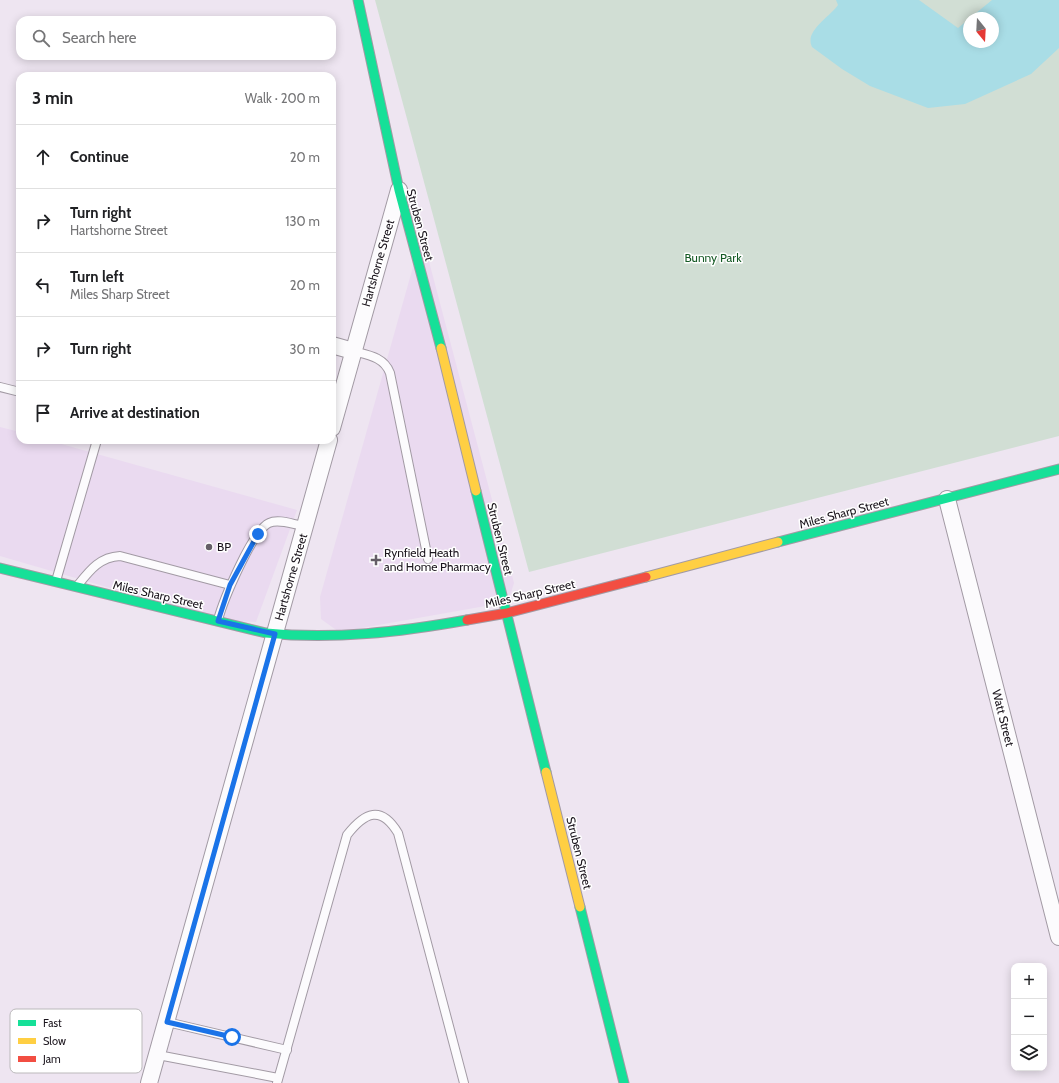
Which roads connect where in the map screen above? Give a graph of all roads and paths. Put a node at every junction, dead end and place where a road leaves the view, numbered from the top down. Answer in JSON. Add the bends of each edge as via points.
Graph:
{"nodes":[{"id":1,"x":358,"y":0,"type":"edge"},
{"id":2,"x":398,"y":190,"type":"junction"},
{"id":3,"x":336,"y":346,"type":"edge"},
{"id":4,"x":354,"y":351,"type":"junction"},
{"id":5,"x":0,"y":387,"type":"edge"},
{"id":6,"x":16,"y":391,"type":"edge"},
{"id":7,"x":336,"y":414,"type":"edge"},
{"id":8,"x":96,"y":444,"type":"edge"},
{"id":9,"x":328,"y":444,"type":"edge"},
{"id":10,"x":1059,"y":469,"type":"edge"},
{"id":11,"x":947,"y":499,"type":"junction"},
{"id":12,"x":305,"y":526,"type":"junction"},
{"id":13,"x":428,"y":559,"type":"dead end"},
{"id":14,"x":0,"y":568,"type":"edge"},
{"id":15,"x":55,"y":582,"type":"junction"},
{"id":16,"x":230,"y":585,"type":"junction"},
{"id":17,"x":75,"y":588,"type":"junction"},
{"id":18,"x":507,"y":613,"type":"junction"},
{"id":19,"x":218,"y":621,"type":"junction"},
{"id":20,"x":275,"y":634,"type":"junction"},
{"id":21,"x":1059,"y":937,"type":"edge"},
{"id":22,"x":167,"y":1022,"type":"junction"},
{"id":23,"x":288,"y":1050,"type":"junction"},
{"id":24,"x":158,"y":1055,"type":"junction"},
{"id":25,"x":278,"y":1081,"type":"edge"},
{"id":26,"x":149,"y":1083,"type":"edge"},
{"id":27,"x":464,"y":1083,"type":"edge"},
{"id":28,"x":624,"y":1083,"type":"edge"}],
"edges":[{"from":1,"to":2,"type":"street","name":"Struben Street"},
{"from":2,"to":4,"type":"street","name":"Hartshorne Street"},
{"from":2,"to":18,"type":"street","name":"Struben Street"},
{"from":3,"to":4,"type":"street"},
{"from":4,"to":7,"type":"street","name":"Hartshorne Street"},
{"from":4,"to":13,"type":"lane","via":[[380,360],[390,373]]},
{"from":5,"to":6,"type":"lane"},
{"from":8,"to":15,"type":"lane"},
{"from":9,"to":12,"type":"street","name":"Hartshorne Street"},
{"from":10,"to":11,"type":"street","name":"Miles Sharp Street"},
{"from":11,"to":18,"type":"street","name":"Miles Sharp Street"},
{"from":11,"to":21,"type":"street","name":"Watt Street"},
{"from":12,"to":16,"type":"lane","via":[[275,521],[266,525],[258,534]]},
{"from":12,"to":20,"type":"street","name":"Hartshorne Street"},
{"from":14,"to":15,"type":"street","name":"Miles Sharp Street"},
{"from":15,"to":17,"type":"street","name":"Miles Sharp Street"},
{"from":16,"to":17,"type":"lane","via":[[120,556],[100,561]]},
{"from":16,"to":19,"type":"lane"},
{"from":17,"to":19,"type":"street","name":"Miles Sharp Street"},
{"from":18,"to":20,"type":"street","name":"Miles Sharp Street","via":[[422,628],[360,635],[325,637]]},
{"from":18,"to":28,"type":"street","name":"Struben Street"},
{"from":19,"to":20,"type":"street","name":"Miles Sharp Street"},
{"from":20,"to":22,"type":"street","name":"Hartshorne Street"},
{"from":22,"to":23,"type":"lane"},
{"from":22,"to":24,"type":"street","name":"Hartshorne Street"},
{"from":23,"to":25,"type":"lane"},
{"from":23,"to":27,"type":"lane","via":[[347,834],[356,823],[377,814],[385,816],[398,833]]},
{"from":24,"to":25,"type":"lane"},
{"from":24,"to":26,"type":"street","name":"Hartshorne Street"}]}
